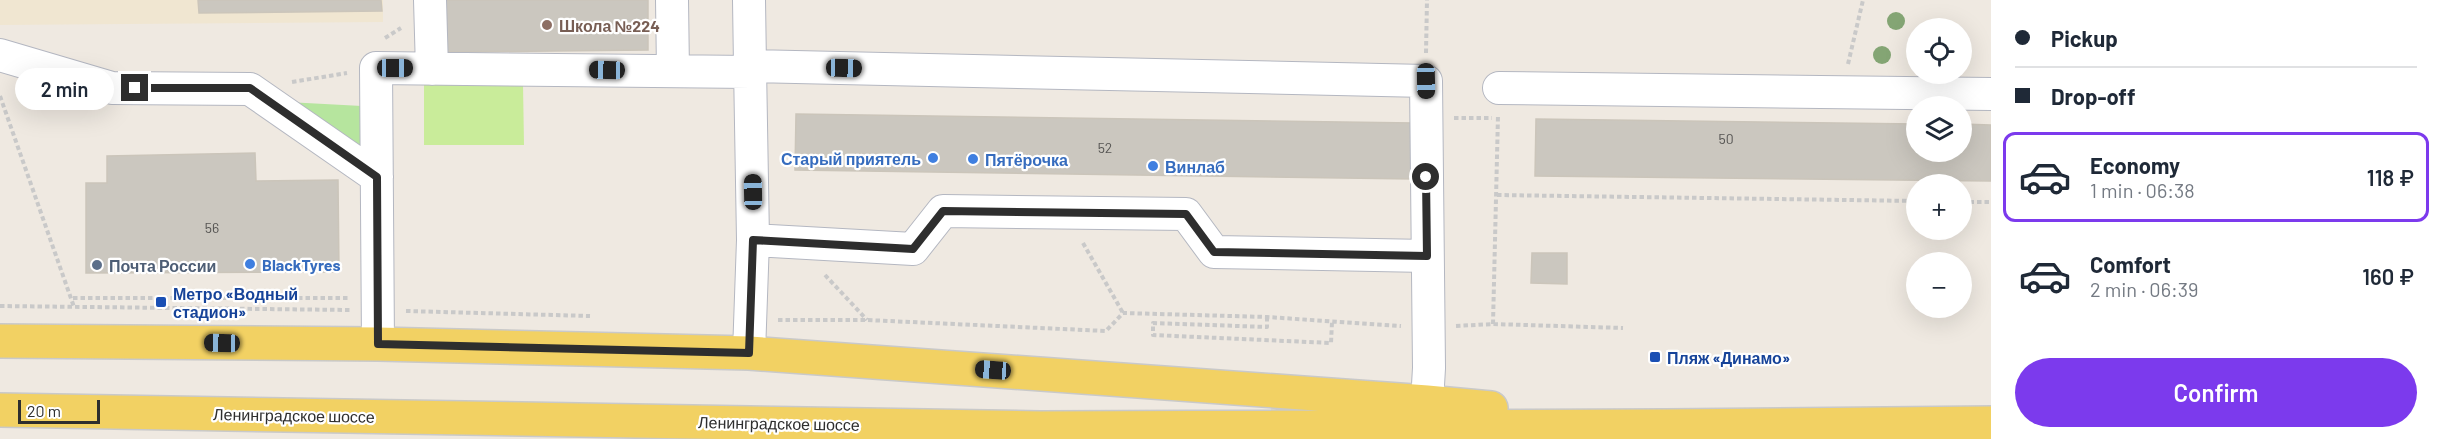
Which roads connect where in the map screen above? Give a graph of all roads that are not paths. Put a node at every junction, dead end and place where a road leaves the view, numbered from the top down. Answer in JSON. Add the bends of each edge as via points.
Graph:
{"nodes":[{"id":1,"x":430,"y":0,"type":"edge"},
{"id":2,"x":672,"y":0,"type":"edge"},
{"id":3,"x":749,"y":0,"type":"edge"},
{"id":4,"x":0,"y":55,"type":"edge"},
{"id":5,"x":432,"y":69,"type":"junction"},
{"id":6,"x":750,"y":69,"type":"junction"},
{"id":7,"x":673,"y":71,"type":"junction"},
{"id":8,"x":1991,"y":94,"type":"edge"},
{"id":9,"x":1499,"y":103,"type":"road end"},
{"id":10,"x":377,"y":177,"type":"junction"},
{"id":11,"x":753,"y":240,"type":"junction"},
{"id":12,"x":1427,"y":256,"type":"junction"},
{"id":13,"x":0,"y":341,"type":"edge"},
{"id":14,"x":378,"y":344,"type":"junction"},
{"id":15,"x":749,"y":353,"type":"junction"},
{"id":16,"x":1427,"y":402,"type":"junction"},
{"id":17,"x":0,"y":410,"type":"edge"},
{"id":18,"x":1991,"y":423,"type":"edge"},
{"id":19,"x":1666,"y":426,"type":"junction"}],
"edges":[{"from":1,"to":5,"type":"lane"},
{"from":2,"to":7,"type":"lane"},
{"from":3,"to":6,"type":"lane"},
{"from":4,"to":10,"type":"lane","via":[[112,88],[250,88]]},
{"from":5,"to":7,"type":"lane"},
{"from":5,"to":10,"type":"lane","via":[[376,68]]},
{"from":6,"to":7,"type":"lane"},
{"from":6,"to":11,"type":"lane"},
{"from":6,"to":12,"type":"lane","via":[[1426,81]]},
{"from":8,"to":9,"type":"lane","via":[[1841,92]]},
{"from":10,"to":14,"type":"lane"},
{"from":11,"to":12,"type":"lane","via":[[913,249],[943,211],[1186,214],[1214,252]]},
{"from":11,"to":15,"type":"lane"},
{"from":12,"to":16,"type":"lane"},
{"from":13,"to":14,"type":"main road"},
{"from":14,"to":15,"type":"main road"},
{"from":15,"to":16,"type":"main road"},
{"from":16,"to":19,"type":"main road"},
{"from":17,"to":19,"type":"main road","name":"Ленинградское шоссе","via":[[1040,428]]},
{"from":18,"to":19,"type":"main road","name":"Ленинградское шоссе"}]}
